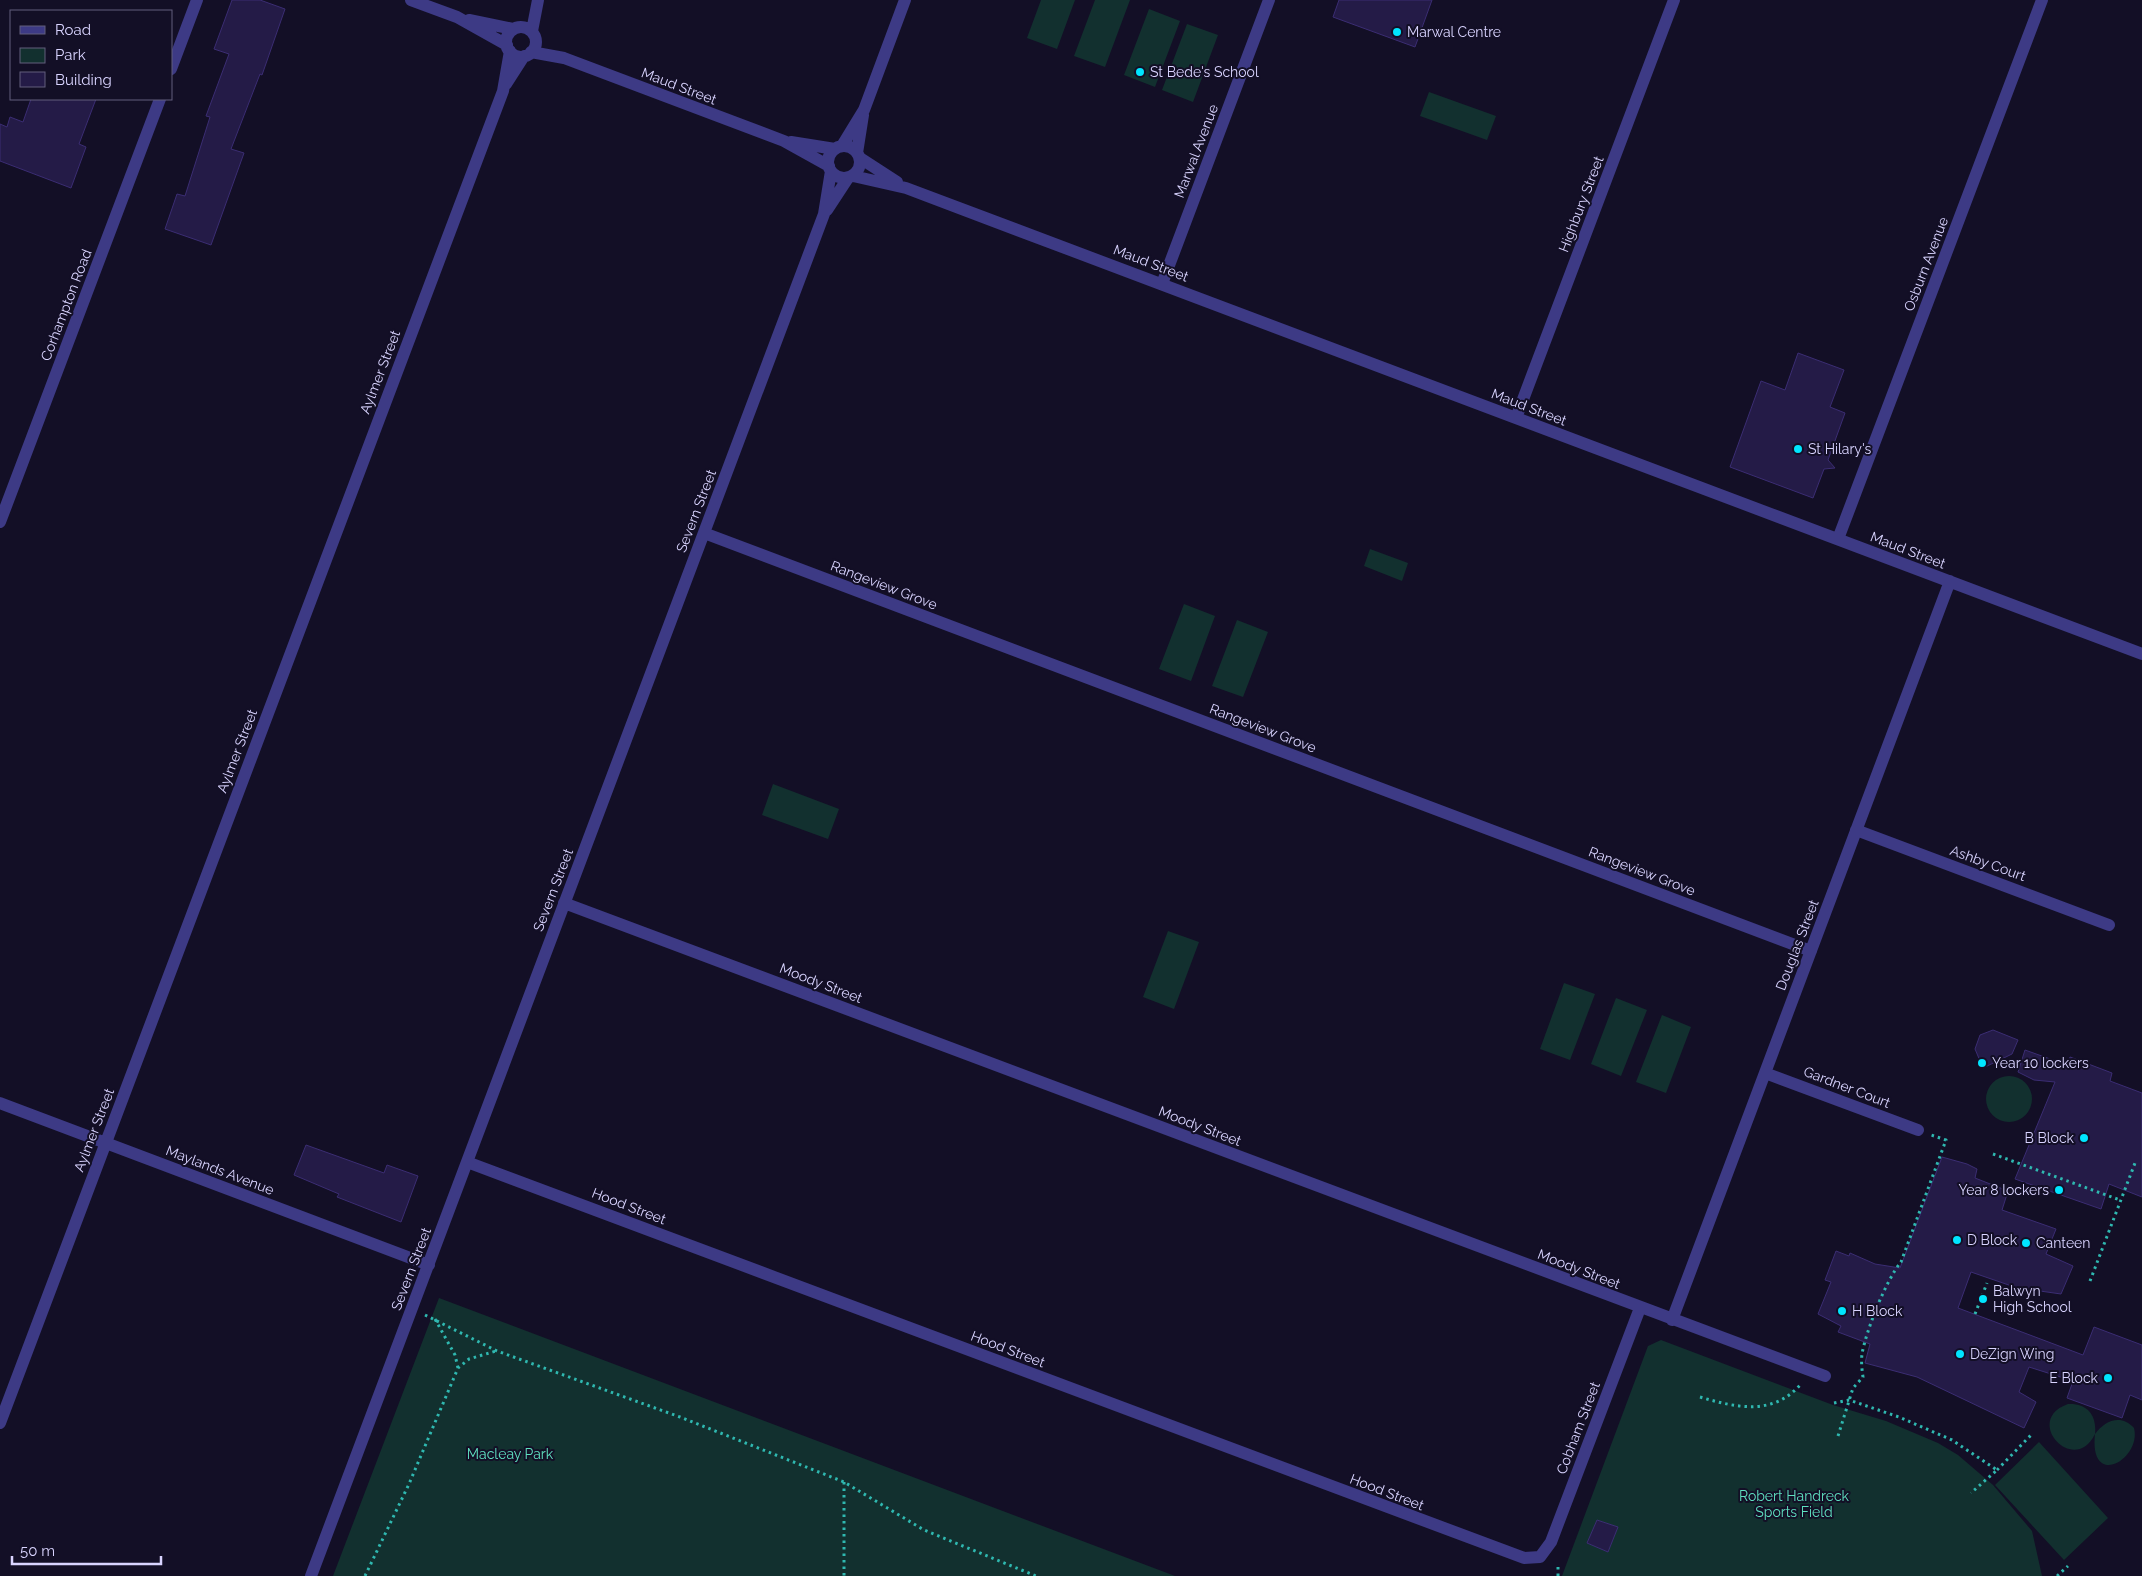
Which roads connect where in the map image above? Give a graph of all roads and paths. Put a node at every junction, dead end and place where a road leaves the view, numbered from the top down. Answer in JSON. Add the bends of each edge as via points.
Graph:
{"nodes":[{"id":1,"x":197,"y":0,"type":"edge"},
{"id":2,"x":411,"y":0,"type":"edge"},
{"id":3,"x":537,"y":0,"type":"edge"},
{"id":4,"x":905,"y":0,"type":"edge"},
{"id":5,"x":1269,"y":0,"type":"edge"},
{"id":6,"x":1674,"y":0,"type":"edge"},
{"id":7,"x":2042,"y":0,"type":"edge"},
{"id":8,"x":457,"y":18,"type":"junction"},
{"id":9,"x":516,"y":28,"type":"junction"},
{"id":10,"x":531,"y":45,"type":"junction"},
{"id":11,"x":508,"y":48,"type":"junction"},
{"id":12,"x":172,"y":66,"type":"edge"},
{"id":13,"x":503,"y":91,"type":"junction"},
{"id":14,"x":160,"y":100,"type":"edge"},
{"id":15,"x":864,"y":110,"type":"junction"},
{"id":16,"x":784,"y":141,"type":"junction"},
{"id":17,"x":838,"y":148,"type":"junction"},
{"id":18,"x":858,"y":156,"type":"junction"},
{"id":19,"x":830,"y":169,"type":"junction"},
{"id":20,"x":850,"y":177,"type":"junction"},
{"id":21,"x":906,"y":188,"type":"junction"},
{"id":22,"x":824,"y":214,"type":"junction"},
{"id":23,"x":1162,"y":284,"type":"junction"},
{"id":24,"x":1516,"y":418,"type":"junction"},
{"id":25,"x":0,"y":522,"type":"edge"},
{"id":26,"x":704,"y":533,"type":"junction"},
{"id":27,"x":1838,"y":539,"type":"junction"},
{"id":28,"x":1950,"y":582,"type":"junction"},
{"id":29,"x":2142,"y":654,"type":"edge"},
{"id":30,"x":1856,"y":830,"type":"junction"},
{"id":31,"x":564,"y":903,"type":"junction"},
{"id":32,"x":2109,"y":924,"type":"dead end"},
{"id":33,"x":1811,"y":951,"type":"junction"},
{"id":34,"x":1765,"y":1072,"type":"junction"},
{"id":35,"x":0,"y":1103,"type":"edge"},
{"id":36,"x":1918,"y":1130,"type":"joint"},
{"id":37,"x":106,"y":1143,"type":"junction"},
{"id":38,"x":1993,"y":1154,"type":"dead end"},
{"id":39,"x":468,"y":1162,"type":"junction"},
{"id":40,"x":2135,"y":1163,"type":"dead end"},
{"id":41,"x":2120,"y":1200,"type":"junction"},
{"id":42,"x":428,"y":1265,"type":"junction"},
{"id":43,"x":2090,"y":1281,"type":"dead end"},
{"id":44,"x":1988,"y":1283,"type":"dead end"},
{"id":45,"x":1640,"y":1308,"type":"junction"},
{"id":46,"x":1975,"y":1314,"type":"dead end"},
{"id":47,"x":429,"y":1317,"type":"dead end"},
{"id":48,"x":435,"y":1319,"type":"junction"},
{"id":49,"x":1672,"y":1320,"type":"junction"},
{"id":50,"x":497,"y":1351,"type":"junction"},
{"id":51,"x":458,"y":1368,"type":"junction"},
{"id":52,"x":1813,"y":1372,"type":"junction"},
{"id":53,"x":1825,"y":1376,"type":"dead end"},
{"id":54,"x":1700,"y":1397,"type":"dead end"},
{"id":55,"x":1849,"y":1400,"type":"junction"},
{"id":56,"x":1834,"y":1403,"type":"dead end"},
{"id":57,"x":0,"y":1422,"type":"edge"},
{"id":58,"x":2032,"y":1434,"type":"dead end"},
{"id":59,"x":1838,"y":1436,"type":"dead end"},
{"id":60,"x":1997,"y":1470,"type":"junction"},
{"id":61,"x":844,"y":1482,"type":"junction"},
{"id":62,"x":1971,"y":1493,"type":"dead end"},
{"id":63,"x":1540,"y":1557,"type":"joint"},
{"id":64,"x":2068,"y":1566,"type":"dead end"},
{"id":65,"x":1558,"y":1567,"type":"dead end"},
{"id":66,"x":311,"y":1576,"type":"edge"},
{"id":67,"x":365,"y":1576,"type":"edge"},
{"id":68,"x":844,"y":1576,"type":"edge"},
{"id":69,"x":1036,"y":1576,"type":"edge"},
{"id":70,"x":1558,"y":1576,"type":"edge"},
{"id":71,"x":2057,"y":1576,"type":"edge"}],
"edges":[{"from":1,"to":12,"type":"street"},
{"from":2,"to":8,"type":"street"},
{"from":3,"to":9,"type":"street","name":"Aylmer Street"},
{"from":3,"to":10,"type":"street","name":"Aylmer Street"},
{"from":4,"to":15,"type":"street"},
{"from":5,"to":23,"type":"street","name":"Marwal Avenue"},
{"from":6,"to":24,"type":"street","name":"Highbury Street"},
{"from":7,"to":27,"type":"street","name":"Osburn Avenue"},
{"from":8,"to":9,"type":"street"},
{"from":8,"to":11,"type":"street"},
{"from":9,"to":10,"type":"street"},
{"from":9,"to":11,"type":"street","name":"Aylmer Street","via":[[507,36]]},
{"from":10,"to":11,"type":"street","via":[[514,54]]},
{"from":10,"to":13,"type":"street","name":"Aylmer Street"},
{"from":10,"to":16,"type":"street","name":"Maud Street"},
{"from":11,"to":13,"type":"street","name":"Aylmer Street"},
{"from":13,"to":37,"type":"street","name":"Aylmer Street"},
{"from":14,"to":25,"type":"street","name":"Corhampton Road"},
{"from":15,"to":17,"type":"street"},
{"from":15,"to":18,"type":"street"},
{"from":16,"to":17,"type":"street","name":"Maud Street"},
{"from":16,"to":19,"type":"street","name":"Maud Street"},
{"from":17,"to":18,"type":"street","via":[[851,147]]},
{"from":17,"to":19,"type":"street","via":[[829,157]]},
{"from":18,"to":20,"type":"street","via":[[859,168]]},
{"from":18,"to":21,"type":"street","name":"Maud Street"},
{"from":19,"to":20,"type":"street","via":[[838,177]]},
{"from":19,"to":22,"type":"street","name":"Severn Street"},
{"from":20,"to":21,"type":"street","name":"Maud Street"},
{"from":20,"to":22,"type":"street","name":"Severn Street"},
{"from":21,"to":23,"type":"street","name":"Maud Street"},
{"from":22,"to":26,"type":"street","name":"Severn Street"},
{"from":23,"to":24,"type":"street","name":"Maud Street"},
{"from":24,"to":27,"type":"street","name":"Maud Street"},
{"from":26,"to":31,"type":"street","name":"Severn Street"},
{"from":26,"to":33,"type":"street","name":"Rangeview Grove"},
{"from":27,"to":28,"type":"street","name":"Maud Street"},
{"from":28,"to":29,"type":"street","name":"Maud Street"},
{"from":28,"to":30,"type":"street","name":"Douglas Street"},
{"from":30,"to":32,"type":"street","name":"Ashby Court"},
{"from":30,"to":33,"type":"street","name":"Douglas Street"},
{"from":31,"to":39,"type":"street","name":"Severn Street"},
{"from":31,"to":45,"type":"street","name":"Moody Street"},
{"from":33,"to":34,"type":"street","name":"Douglas Street"},
{"from":34,"to":36,"type":"street","name":"Gardner Court"},
{"from":34,"to":49,"type":"street","name":"Douglas Street"},
{"from":35,"to":37,"type":"street","name":"Maylands Avenue"},
{"from":36,"to":55,"type":"path","via":[[1946,1140],[1901,1262],[1893,1272],[1871,1325],[1862,1354],[1863,1377],[1853,1388]]},
{"from":37,"to":42,"type":"street","name":"Maylands Avenue"},
{"from":37,"to":57,"type":"street","name":"Aylmer Street"},
{"from":38,"to":41,"type":"path"},
{"from":39,"to":42,"type":"street","name":"Severn Street"},
{"from":39,"to":63,"type":"street","name":"Hood Street","via":[[1516,1556]]},
{"from":40,"to":41,"type":"path"},
{"from":41,"to":43,"type":"path"},
{"from":42,"to":66,"type":"street","name":"Severn Street"},
{"from":44,"to":46,"type":"path"},
{"from":45,"to":49,"type":"street","name":"Moody Street"},
{"from":45,"to":63,"type":"street","name":"Cobham Street","via":[[1551,1542]]},
{"from":47,"to":48,"type":"path"},
{"from":48,"to":50,"type":"path"},
{"from":48,"to":51,"type":"path","via":[[455,1355]]},
{"from":49,"to":52,"type":"street","name":"Moody Street"},
{"from":50,"to":51,"type":"path","via":[[469,1359]]},
{"from":50,"to":61,"type":"path","via":[[680,1417]]},
{"from":51,"to":67,"type":"path","via":[[409,1484]]},
{"from":52,"to":53,"type":"street","name":"Moody Street"},
{"from":52,"to":54,"type":"path","via":[[1784,1400],[1766,1405],[1729,1405]]},
{"from":55,"to":56,"type":"path"},
{"from":55,"to":59,"type":"path"},
{"from":55,"to":60,"type":"path","via":[[1952,1440]]},
{"from":58,"to":60,"type":"path"},
{"from":60,"to":62,"type":"path"},
{"from":61,"to":68,"type":"path"},
{"from":61,"to":69,"type":"path","via":[[924,1530]]},
{"from":64,"to":71,"type":"path"},
{"from":65,"to":70,"type":"path"}]}
